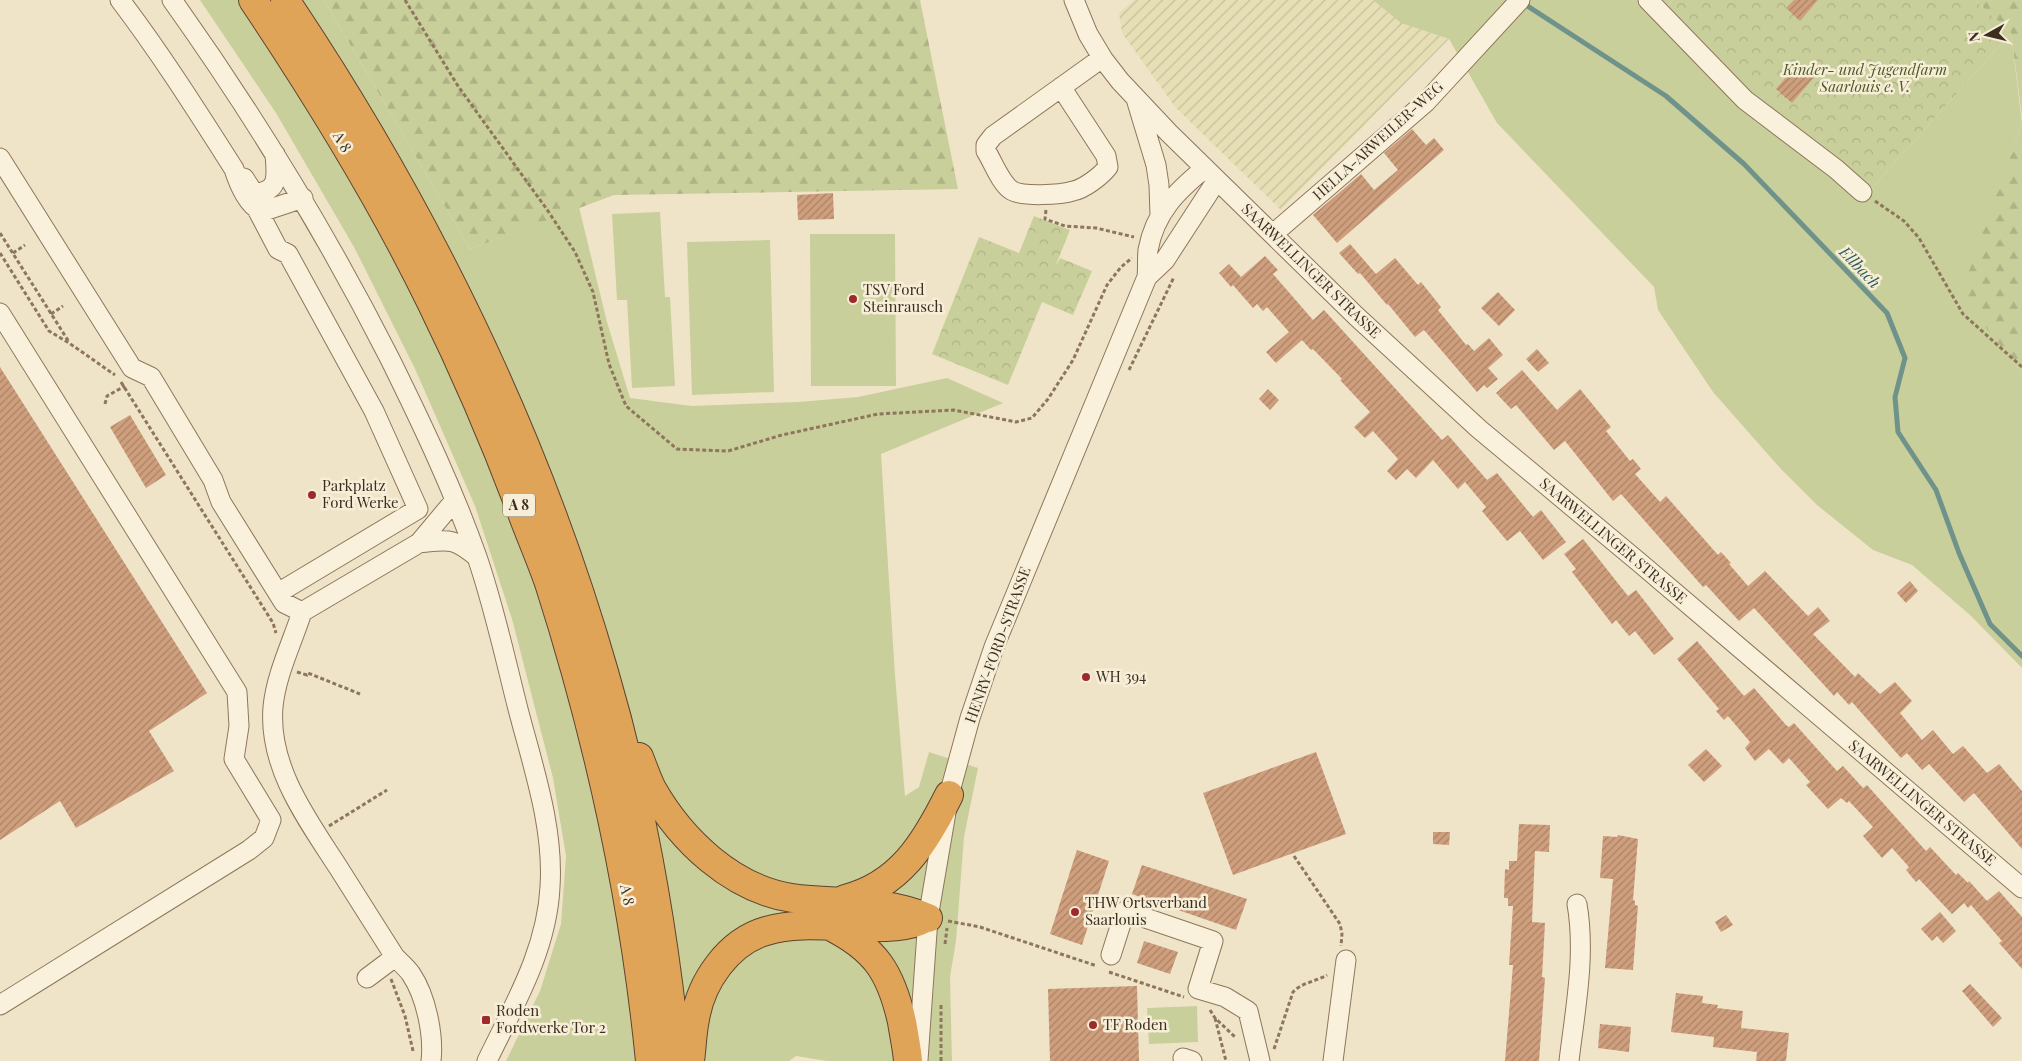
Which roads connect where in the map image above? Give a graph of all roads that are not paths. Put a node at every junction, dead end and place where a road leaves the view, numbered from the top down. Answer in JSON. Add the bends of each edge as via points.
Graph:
{"nodes":[{"id":1,"x":120,"y":0,"type":"edge"},
{"id":2,"x":172,"y":0,"type":"edge"},
{"id":3,"x":253,"y":0,"type":"edge"},
{"id":4,"x":285,"y":0,"type":"edge"},
{"id":5,"x":1074,"y":0,"type":"edge"},
{"id":6,"x":1520,"y":0,"type":"edge"},
{"id":7,"x":1648,"y":0,"type":"edge"},
{"id":8,"x":1102,"y":58,"type":"junction"},
{"id":9,"x":1061,"y":87,"type":"junction"},
{"id":10,"x":1136,"y":98,"type":"junction"},
{"id":11,"x":275,"y":152,"type":"junction"},
{"id":12,"x":0,"y":158,"type":"edge"},
{"id":13,"x":234,"y":169,"type":"junction"},
{"id":14,"x":1211,"y":174,"type":"junction"},
{"id":15,"x":1862,"y":192,"type":"road end"},
{"id":16,"x":303,"y":198,"type":"junction"},
{"id":17,"x":258,"y":211,"type":"junction"},
{"id":18,"x":1160,"y":216,"type":"junction"},
{"id":19,"x":1273,"y":234,"type":"junction"},
{"id":20,"x":1147,"y":277,"type":"junction"},
{"id":21,"x":0,"y":313,"type":"edge"},
{"id":22,"x":455,"y":500,"type":"junction"},
{"id":23,"x":419,"y":543,"type":"junction"},
{"id":24,"x":477,"y":557,"type":"junction"},
{"id":25,"x":278,"y":593,"type":"junction"},
{"id":26,"x":302,"y":612,"type":"junction"},
{"id":27,"x":605,"y":673,"type":"junction"},
{"id":28,"x":949,"y":794,"type":"junction"},
{"id":29,"x":2022,"y":888,"type":"edge"},
{"id":30,"x":1578,"y":904,"type":"dead end"},
{"id":31,"x":832,"y":914,"type":"junction"},
{"id":32,"x":941,"y":917,"type":"junction"},
{"id":33,"x":1111,"y":955,"type":"dead end"},
{"id":34,"x":395,"y":957,"type":"junction"},
{"id":35,"x":1339,"y":960,"type":"road end"},
{"id":36,"x":367,"y":978,"type":"dead end"},
{"id":37,"x":0,"y":1005,"type":"edge"},
{"id":38,"x":432,"y":1053,"type":"edge"},
{"id":39,"x":1264,"y":1058,"type":"edge"},
{"id":40,"x":447,"y":1061,"type":"edge"},
{"id":41,"x":487,"y":1061,"type":"edge"},
{"id":42,"x":650,"y":1061,"type":"edge"},
{"id":43,"x":677,"y":1061,"type":"edge"},
{"id":44,"x":690,"y":1061,"type":"edge"},
{"id":45,"x":908,"y":1061,"type":"edge"},
{"id":46,"x":918,"y":1061,"type":"edge"},
{"id":47,"x":1333,"y":1061,"type":"edge"},
{"id":48,"x":1569,"y":1061,"type":"edge"}],
"edges":[{"from":1,"to":13,"type":"street","via":[[171,70]]},
{"from":2,"to":11,"type":"street"},
{"from":3,"to":42,"type":"highway","name":"A 8","number":"A 8","via":[[344,144],[431,300],[474,393],[548,581],[608,795],[631,917]]},
{"from":4,"to":27,"type":"highway","name":"A 8","number":"A 8","via":[[366,128],[448,275],[499,382],[574,574]]},
{"from":5,"to":8,"type":"street","name":"SAARWELLINGER STRASSE"},
{"from":6,"to":19,"type":"street","name":"HELLA-ARWEILER-WEG","via":[[1426,102]]},
{"from":7,"to":15,"type":"street","via":[[1745,100]]},
{"from":8,"to":9,"type":"street"},
{"from":8,"to":10,"type":"street","name":"SAARWELLINGER STRASSE"},
{"from":9,"to":9,"type":"street","via":[[1106,156],[1108,167],[1074,191],[1054,194],[1014,192],[986,151],[986,145],[993,136]]},
{"from":10,"to":14,"type":"street","name":"SAARWELLINGER STRASSE"},
{"from":10,"to":18,"type":"street","via":[[1156,165]]},
{"from":11,"to":13,"type":"street","via":[[275,184],[263,193],[252,192]]},
{"from":11,"to":16,"type":"street"},
{"from":12,"to":25,"type":"street","via":[[132,368],[151,377],[213,480],[221,502]]},
{"from":13,"to":17,"type":"street"},
{"from":14,"to":18,"type":"street","name":"HENRY-FORD-STRASSE","via":[[1171,198]]},
{"from":14,"to":19,"type":"street","name":"SAARWELLINGER STRASSE"},
{"from":14,"to":20,"type":"street","name":"HENRY-FORD-STRASSE","via":[[1165,260]]},
{"from":16,"to":17,"type":"street"},
{"from":16,"to":22,"type":"street","via":[[372,325]]},
{"from":17,"to":25,"type":"street","via":[[278,249],[288,254],[361,388],[418,508]]},
{"from":18,"to":20,"type":"street","name":"HENRY-FORD-STRASSE","via":[[1149,247]]},
{"from":19,"to":29,"type":"street","name":"SAARWELLINGER STRASSE","via":[[1479,429]]},
{"from":20,"to":28,"type":"street","name":"HENRY-FORD-STRASSE","via":[[994,647]]},
{"from":21,"to":37,"type":"street","via":[[237,692],[239,726],[234,759],[271,820],[264,838],[249,850]]},
{"from":22,"to":23,"type":"street"},
{"from":22,"to":24,"type":"street"},
{"from":23,"to":24,"type":"street","via":[[452,541]]},
{"from":23,"to":26,"type":"street"},
{"from":24,"to":41,"type":"street","via":[[547,825],[551,868],[548,912],[539,948]]},
{"from":25,"to":26,"type":"street","via":[[284,603]]},
{"from":26,"to":34,"type":"street","via":[[274,699],[274,737],[286,780],[316,834]]},
{"from":27,"to":31,"type":"highway","via":[[651,787],[670,818],[696,848],[728,874],[762,890]]},
{"from":27,"to":43,"type":"highway","name":"A 8","number":"A 8","via":[[633,786],[658,914]]},
{"from":28,"to":31,"type":"highway","via":[[921,845],[885,882]]},
{"from":28,"to":32,"type":"street","name":"HENRY-FORD-STRASSE"},
{"from":30,"to":48,"type":"street","via":[[1581,946]]},
{"from":31,"to":32,"type":"highway","via":[[914,924]]},
{"from":31,"to":44,"type":"highway","via":[[808,926],[765,931],[741,943],[722,961],[707,984],[695,1017]]},
{"from":31,"to":45,"type":"highway","via":[[884,971],[896,995]]},
{"from":32,"to":46,"type":"street","name":"HENRY-FORD-STRASSE"},
{"from":33,"to":39,"type":"street","via":[[1125,911],[1213,941],[1198,989],[1225,997],[1248,1010]]},
{"from":34,"to":36,"type":"street"},
{"from":34,"to":38,"type":"street","via":[[411,974],[418,988],[427,1015]]},
{"from":35,"to":47,"type":"street"},
{"from":38,"to":40,"type":"street"}]}
